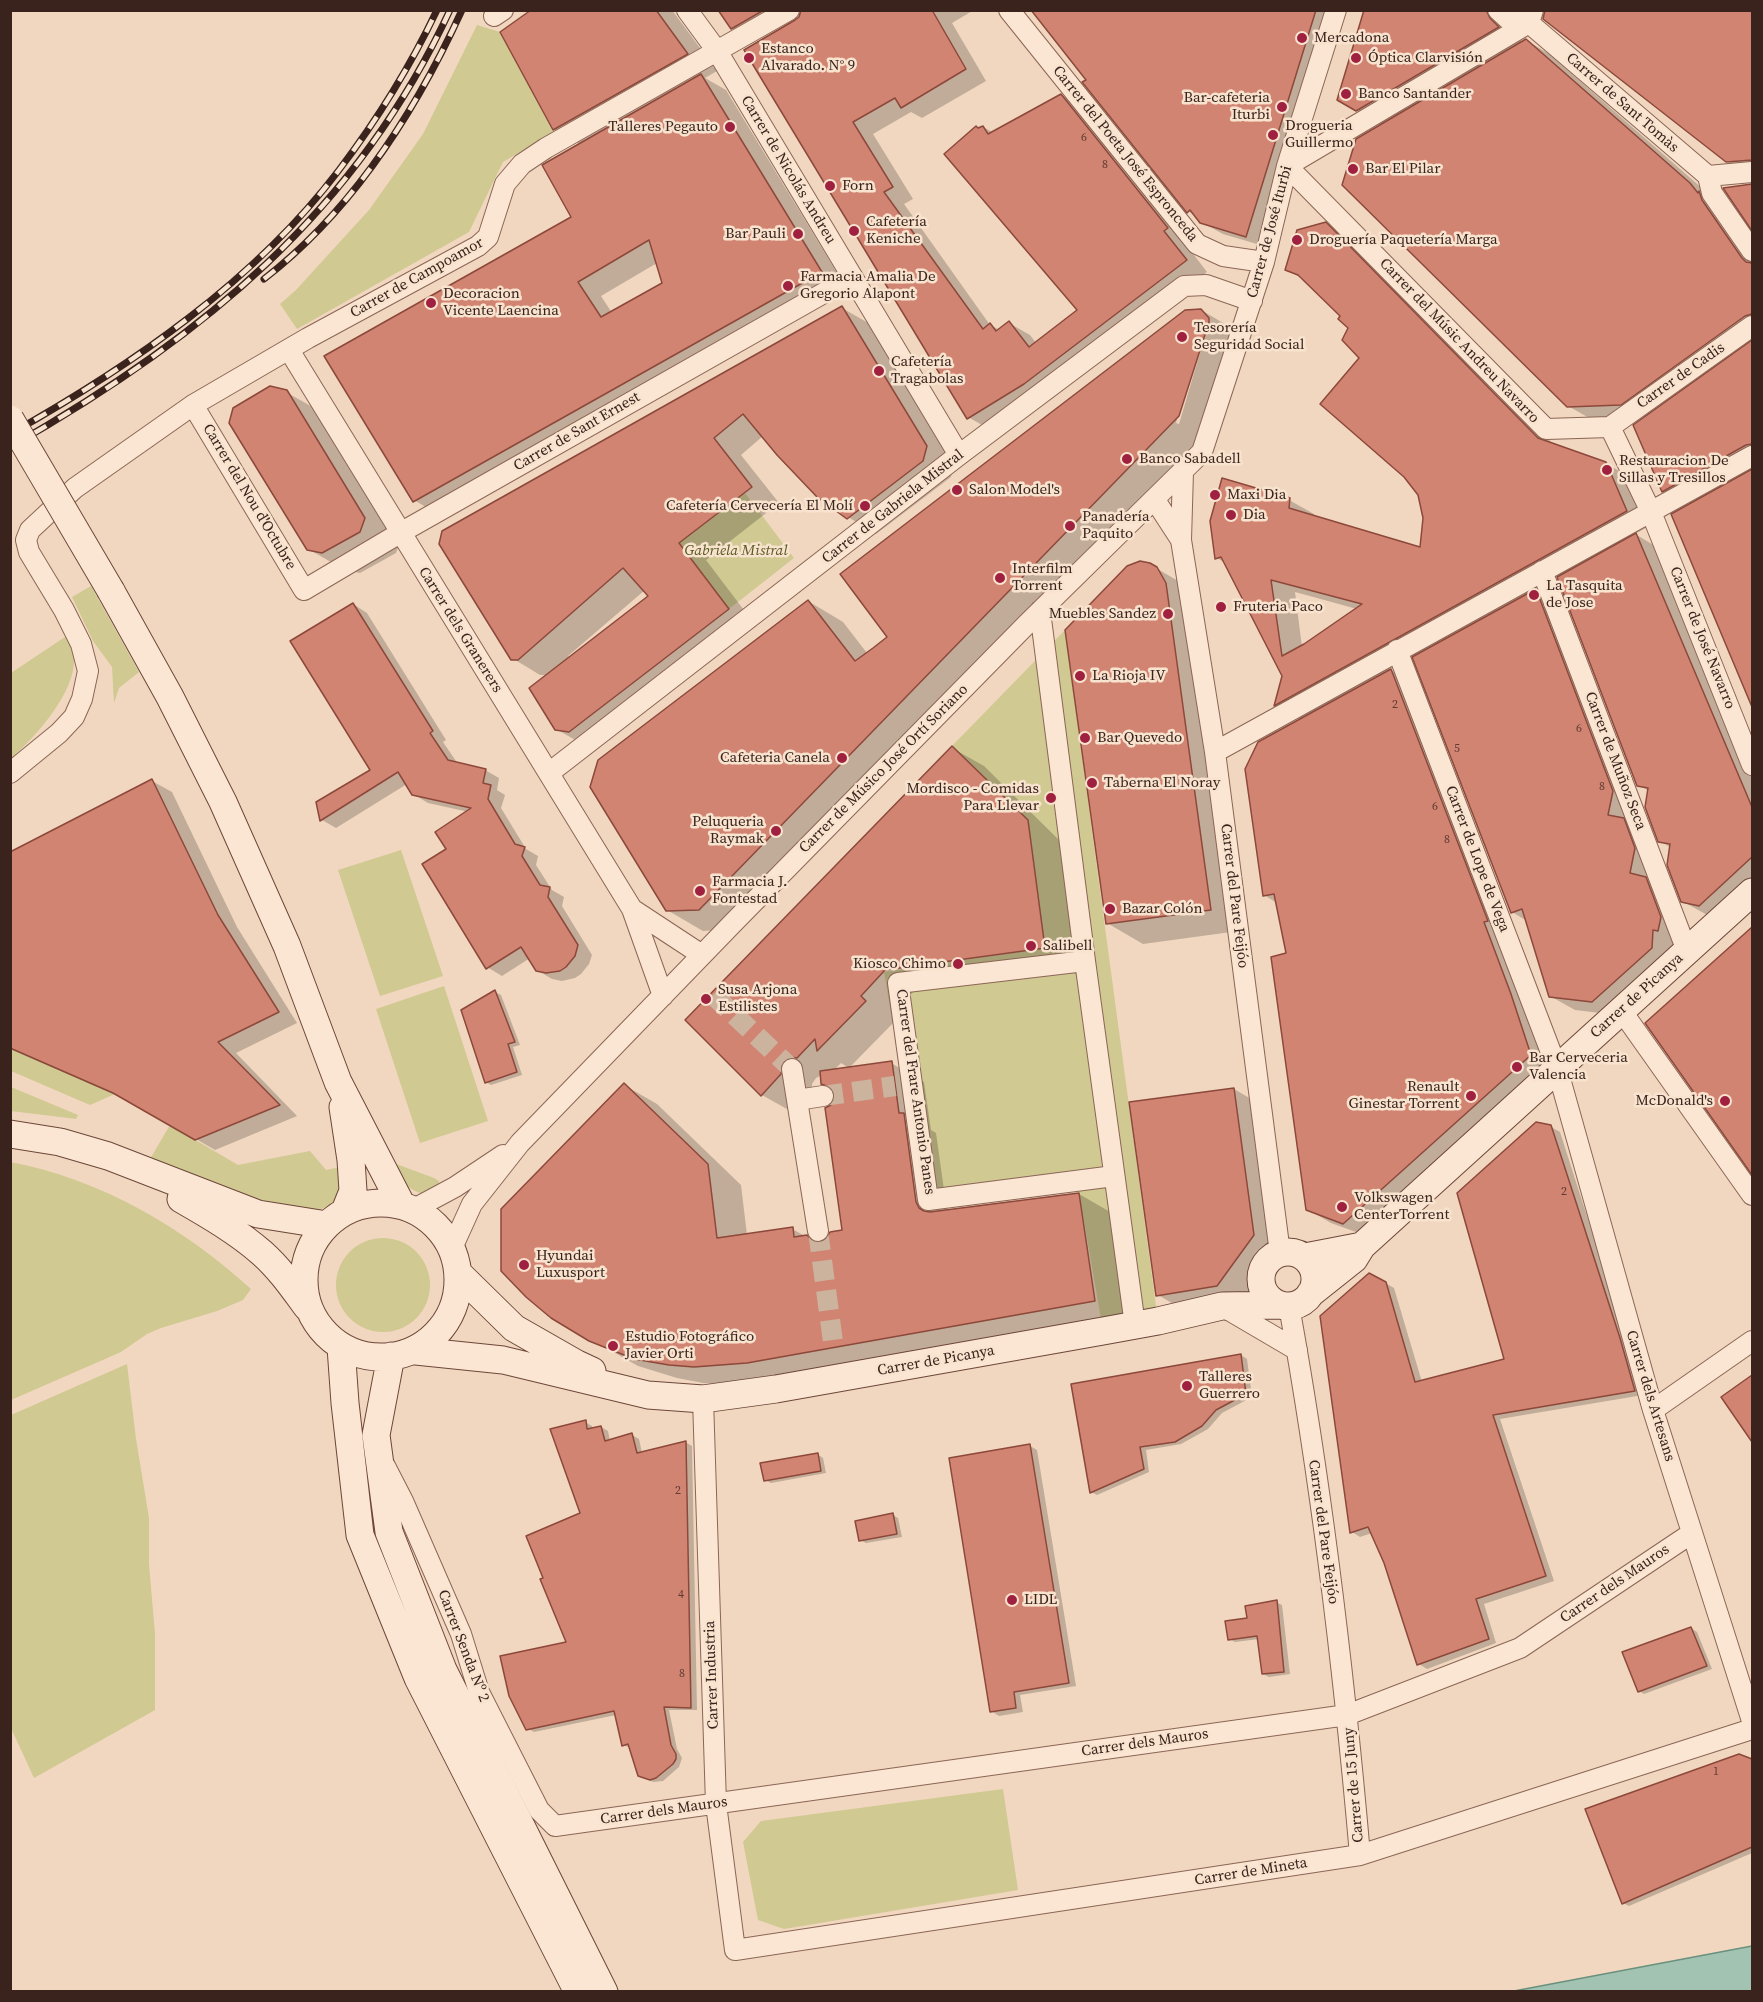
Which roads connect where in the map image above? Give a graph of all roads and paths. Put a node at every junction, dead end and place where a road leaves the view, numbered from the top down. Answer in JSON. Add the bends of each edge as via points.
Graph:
{"nodes":[{"id":1,"x":687,"y":10,"type":"edge"},
{"id":2,"x":789,"y":10,"type":"edge"},
{"id":3,"x":1009,"y":10,"type":"edge"},
{"id":4,"x":1336,"y":10,"type":"edge"},
{"id":5,"x":1498,"y":10,"type":"edge"},
{"id":6,"x":1531,"y":17,"type":"edge"},
{"id":7,"x":717,"y":51,"type":"junction"},
{"id":8,"x":1287,"y":166,"type":"junction"},
{"id":9,"x":1752,"y":172,"type":"edge"},
{"id":10,"x":1708,"y":176,"type":"junction"},
{"id":11,"x":1752,"y":251,"type":"edge"},
{"id":12,"x":1264,"y":262,"type":"junction"},
{"id":13,"x":852,"y":277,"type":"junction"},
{"id":14,"x":1252,"y":301,"type":"junction"},
{"id":15,"x":1752,"y":326,"type":"edge"},
{"id":16,"x":289,"y":350,"type":"junction"},
{"id":17,"x":193,"y":405,"type":"junction"},
{"id":18,"x":10,"y":419,"type":"edge"},
{"id":19,"x":1610,"y":427,"type":"junction"},
{"id":20,"x":1202,"y":452,"type":"joint"},
{"id":21,"x":959,"y":455,"type":"junction"},
{"id":22,"x":1752,"y":456,"type":"edge"},
{"id":23,"x":1183,"y":472,"type":"junction"},
{"id":24,"x":1155,"y":500,"type":"junction"},
{"id":25,"x":1651,"y":512,"type":"junction"},
{"id":26,"x":400,"y":533,"type":"junction"},
{"id":27,"x":1181,"y":540,"type":"junction"},
{"id":28,"x":1542,"y":571,"type":"junction"},
{"id":29,"x":304,"y":590,"type":"joint"},
{"id":30,"x":1040,"y":611,"type":"junction"},
{"id":31,"x":1397,"y":650,"type":"junction"},
{"id":32,"x":1215,"y":752,"type":"junction"},
{"id":33,"x":1752,"y":765,"type":"edge"},
{"id":34,"x":10,"y":773,"type":"edge"},
{"id":35,"x":549,"y":773,"type":"junction"},
{"id":36,"x":1752,"y":892,"type":"edge"},
{"id":37,"x":632,"y":909,"type":"junction"},
{"id":38,"x":1687,"y":951,"type":"junction"},
{"id":39,"x":702,"y":954,"type":"junction"},
{"id":40,"x":1084,"y":962,"type":"junction"},
{"id":41,"x":663,"y":996,"type":"junction"},
{"id":42,"x":1621,"y":1010,"type":"junction"},
{"id":43,"x":1557,"y":1068,"type":"junction"},
{"id":44,"x":792,"y":1069,"type":"tunnel mouth"},
{"id":45,"x":338,"y":1082,"type":"junction"},
{"id":46,"x":823,"y":1096,"type":"tunnel mouth"},
{"id":47,"x":797,"y":1100,"type":"junction"},
{"id":48,"x":10,"y":1134,"type":"edge"},
{"id":49,"x":520,"y":1143,"type":"junction"},
{"id":50,"x":108,"y":1156,"type":"junction"},
{"id":51,"x":1113,"y":1176,"type":"junction"},
{"id":52,"x":1752,"y":1195,"type":"edge"},
{"id":53,"x":407,"y":1207,"type":"junction"},
{"id":54,"x":336,"y":1218,"type":"junction"},
{"id":55,"x":818,"y":1231,"type":"tunnel mouth"},
{"id":56,"x":1362,"y":1246,"type":"junction"},
{"id":57,"x":1292,"y":1255,"type":"junction"},
{"id":58,"x":455,"y":1261,"type":"junction"},
{"id":59,"x":1261,"y":1279,"type":"junction"},
{"id":60,"x":1293,"y":1302,"type":"junction"},
{"id":61,"x":1222,"y":1306,"type":"junction"},
{"id":62,"x":307,"y":1307,"type":"junction"},
{"id":63,"x":1135,"y":1325,"type":"junction"},
{"id":64,"x":1752,"y":1341,"type":"edge"},
{"id":65,"x":341,"y":1347,"type":"junction"},
{"id":66,"x":1297,"y":1350,"type":"junction"},
{"id":67,"x":403,"y":1353,"type":"junction"},
{"id":68,"x":648,"y":1395,"type":"junction"},
{"id":69,"x":703,"y":1400,"type":"junction"},
{"id":70,"x":1653,"y":1410,"type":"junction"},
{"id":71,"x":379,"y":1460,"type":"junction"},
{"id":72,"x":1692,"y":1533,"type":"junction"},
{"id":73,"x":1347,"y":1715,"type":"junction"},
{"id":74,"x":1752,"y":1721,"type":"edge"},
{"id":75,"x":1752,"y":1729,"type":"edge"},
{"id":76,"x":716,"y":1804,"type":"junction"},
{"id":77,"x":555,"y":1826,"type":"joint"},
{"id":78,"x":1360,"y":1856,"type":"junction"},
{"id":79,"x":735,"y":1950,"type":"joint"},
{"id":80,"x":587,"y":1983,"type":"edge"}],
"edges":[{"from":1,"to":7,"type":"street","name":"Carrer de Nicolás Andreu"},
{"from":2,"to":7,"type":"street","name":"Carrer de Campoamor"},
{"from":3,"to":12,"type":"street","name":"Carrer del Poeta José Espronceda","via":[[1197,244],[1223,256]]},
{"from":4,"to":8,"type":"street","name":"Carrer de José Iturbi"},
{"from":5,"to":6,"type":"street","name":"Carrer de Sant Tomàs","via":[[1510,21]]},
{"from":6,"to":8,"type":"street"},
{"from":6,"to":10,"type":"street","name":"Carrer de Sant Tomàs"},
{"from":7,"to":13,"type":"street","name":"Carrer de Nicolás Andreu"},
{"from":7,"to":16,"type":"street","name":"Carrer de Campoamor","via":[[522,164],[505,184],[488,237],[478,246]]},
{"from":8,"to":12,"type":"street","name":"Carrer de José Iturbi"},
{"from":8,"to":19,"type":"street","name":"Carrer del Músic Andreu Navarro","via":[[1546,429]]},
{"from":9,"to":10,"type":"street"},
{"from":10,"to":11,"type":"street","via":[[1712,193]]},
{"from":12,"to":14,"type":"street","name":"Carrer de José Iturbi"},
{"from":13,"to":21,"type":"street","name":"Carrer de Nicolás Andreu"},
{"from":13,"to":26,"type":"street","name":"Carrer de Sant Ernest"},
{"from":14,"to":20,"type":"street","name":"Carrer de José Iturbi"},
{"from":14,"to":21,"type":"street","name":"Carrer de Gabriela Mistral","via":[[1206,285],[1184,286]]},
{"from":15,"to":19,"type":"street","name":"Carrer de Cadis"},
{"from":16,"to":17,"type":"street","name":"Carrer de Campoamor"},
{"from":16,"to":26,"type":"street","name":"Carrer dels Granerers"},
{"from":17,"to":29,"type":"street","name":"Carrer del Nou d'Octubre"},
{"from":17,"to":34,"type":"street","name":"Carrer de Campoamor","via":[[75,488],[30,530],[26,540],[29,552],[81,644],[88,671],[74,717]]},
{"from":18,"to":45,"type":"street","bridge":true,"via":[[170,697],[223,802],[287,946]]},
{"from":19,"to":25,"type":"street"},
{"from":20,"to":23,"type":"street","name":"Carrer de Músico José Ortí Soriano"},
{"from":21,"to":35,"type":"street","name":"Carrer de Gabriela Mistral"},
{"from":22,"to":25,"type":"street"},
{"from":23,"to":24,"type":"street","name":"Carrer de Músico José Ortí Soriano"},
{"from":23,"to":27,"type":"street","name":"Carrer del Pare Feijóo"},
{"from":24,"to":27,"type":"street","name":"Carrer del Pare Feijóo"},
{"from":24,"to":30,"type":"street","name":"Carrer de Músico José Ortí Soriano"},
{"from":25,"to":28,"type":"street"},
{"from":25,"to":33,"type":"street","name":"Carrer de José Navarro"},
{"from":26,"to":29,"type":"street","name":"Carrer de Sant Ernest"},
{"from":26,"to":35,"type":"street","name":"Carrer dels Granerers"},
{"from":27,"to":32,"type":"street","name":"Carrer del Pare Feijóo"},
{"from":28,"to":31,"type":"street"},
{"from":28,"to":38,"type":"street","name":"Carrer de Muñoz Seca"},
{"from":30,"to":39,"type":"street","name":"Carrer de Músico José Ortí Soriano"},
{"from":30,"to":40,"type":"street"},
{"from":31,"to":32,"type":"street"},
{"from":31,"to":43,"type":"street","name":"Carrer de Lope de Vega"},
{"from":32,"to":57,"type":"street","name":"Carrer del Pare Feijóo"},
{"from":35,"to":37,"type":"street","name":"Carrer dels Granerers"},
{"from":36,"to":38,"type":"street","name":"Carrer de Picanya"},
{"from":37,"to":39,"type":"street","name":"Carrer dels Granerers"},
{"from":37,"to":41,"type":"street","name":"Carrer dels Granerers"},
{"from":38,"to":42,"type":"street","name":"Carrer de Picanya"},
{"from":39,"to":41,"type":"street","name":"Carrer de Músico José Ortí Soriano"},
{"from":40,"to":51,"type":"street"},
{"from":40,"to":51,"type":"street","name":"Carrer del Frare Antonio Panes","via":[[898,983],[904,1085],[928,1200]]},
{"from":41,"to":49,"type":"street","name":"Carrer de Músico José Ortí Soriano"},
{"from":42,"to":43,"type":"street","name":"Carrer de Picanya"},
{"from":42,"to":52,"type":"street"},
{"from":43,"to":56,"type":"street","name":"Carrer de Picanya"},
{"from":43,"to":70,"type":"street","name":"Carrer dels Artesans"},
{"from":44,"to":47,"type":"street"},
{"from":45,"to":53,"type":"street"},
{"from":45,"to":54,"type":"street","via":[[353,1191]]},
{"from":46,"to":47,"type":"street"},
{"from":47,"to":55,"type":"street"},
{"from":48,"to":50,"type":"street","via":[[60,1142]]},
{"from":49,"to":53,"type":"street","name":"Carrer de Músico José Ortí Soriano","via":[[455,1187]]},
{"from":49,"to":58,"type":"street","name":"Carrer de Músico José Ortí Soriano","via":[[472,1204]]},
{"from":50,"to":54,"type":"street","via":[[258,1214]]},
{"from":50,"to":62,"type":"street","via":[[217,1219],[262,1253]]},
{"from":51,"to":63,"type":"street"},
{"from":53,"to":54,"type":"street","via":[[370,1202]]},
{"from":53,"to":58,"type":"street","via":[[437,1225]]},
{"from":54,"to":62,"type":"street","via":[[314,1244],[307,1264]]},
{"from":56,"to":57,"type":"street"},
{"from":56,"to":60,"type":"street","name":"Carrer de Picanya","via":[[1354,1259]]},
{"from":57,"to":59,"type":"street","via":[[1266,1263]]},
{"from":57,"to":60,"type":"street","via":[[1314,1271],[1315,1279]]},
{"from":58,"to":67,"type":"street","via":[[453,1308],[433,1338]]},
{"from":58,"to":68,"type":"street","name":"Carrer de Picanya","via":[[514,1328],[577,1364]]},
{"from":59,"to":60,"type":"street","via":[[1267,1296]]},
{"from":59,"to":61,"type":"street","name":"Carrer de Picanya"},
{"from":60,"to":61,"type":"street","name":"Carrer de Picanya"},
{"from":60,"to":66,"type":"street","name":"Carrer del Pare Feijóo"},
{"from":61,"to":63,"type":"street","name":"Carrer de Picanya"},
{"from":61,"to":66,"type":"street"},
{"from":62,"to":65,"type":"street","via":[[317,1325]]},
{"from":63,"to":69,"type":"street","name":"Carrer de Picanya"},
{"from":64,"to":70,"type":"street"},
{"from":65,"to":67,"type":"street","via":[[372,1358]]},
{"from":65,"to":80,"type":"street","via":[[360,1535],[418,1678]]},
{"from":66,"to":73,"type":"street","name":"Carrer del Pare Feijóo"},
{"from":67,"to":68,"type":"street","name":"Carrer de Picanya","via":[[503,1360]]},
{"from":67,"to":71,"type":"street","via":[[376,1435]]},
{"from":68,"to":69,"type":"street","name":"Carrer de Picanya"},
{"from":69,"to":76,"type":"street","name":"Carrer Industria"},
{"from":70,"to":72,"type":"street","name":"Carrer dels Artesans"},
{"from":71,"to":77,"type":"street","name":"Carrer Senda Nº 2","via":[[403,1501],[461,1634],[479,1692],[539,1810]]},
{"from":71,"to":80,"type":"street","via":[[389,1532],[442,1670]]},
{"from":72,"to":73,"type":"street","name":"Carrer dels Mauros","via":[[1520,1648]]},
{"from":72,"to":74,"type":"street","name":"Carrer dels Artesans"},
{"from":73,"to":76,"type":"street","name":"Carrer dels Mauros"},
{"from":73,"to":78,"type":"street","name":"Carrer de 15 Juny"},
{"from":75,"to":78,"type":"street","name":"Carrer de Mineta"},
{"from":76,"to":77,"type":"street","name":"Carrer dels Mauros"},
{"from":76,"to":79,"type":"street","name":"Carrer Industria"},
{"from":78,"to":79,"type":"street","name":"Carrer de Mineta"}]}
